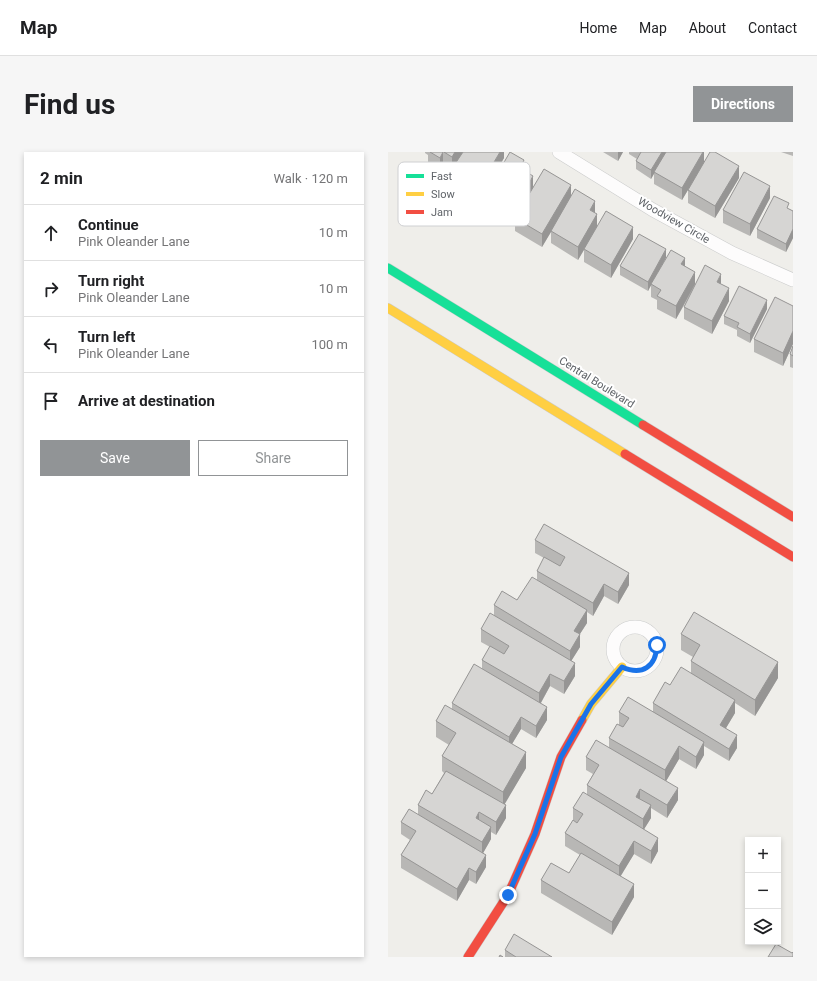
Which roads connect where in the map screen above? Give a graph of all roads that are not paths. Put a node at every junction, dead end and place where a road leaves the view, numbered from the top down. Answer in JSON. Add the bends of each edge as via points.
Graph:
{"nodes":[{"id":1,"x":559,"y":152,"type":"edge"},
{"id":2,"x":388,"y":268,"type":"edge"},
{"id":3,"x":793,"y":280,"type":"edge"},
{"id":4,"x":388,"y":308,"type":"edge"},
{"id":5,"x":793,"y":517,"type":"edge"},
{"id":6,"x":793,"y":557,"type":"edge"},
{"id":7,"x":622,"y":667,"type":"dead end"},
{"id":8,"x":468,"y":957,"type":"edge"}],
"edges":[{"from":1,"to":3,"type":"street","name":"Woodview Circle","via":[[653,210],[725,249]]},
{"from":2,"to":5,"type":"street","name":"Central Boulevard"},
{"from":4,"to":6,"type":"street"},
{"from":7,"to":8,"type":"street","via":[[591,704],[561,757],[535,834],[508,895]]}]}
